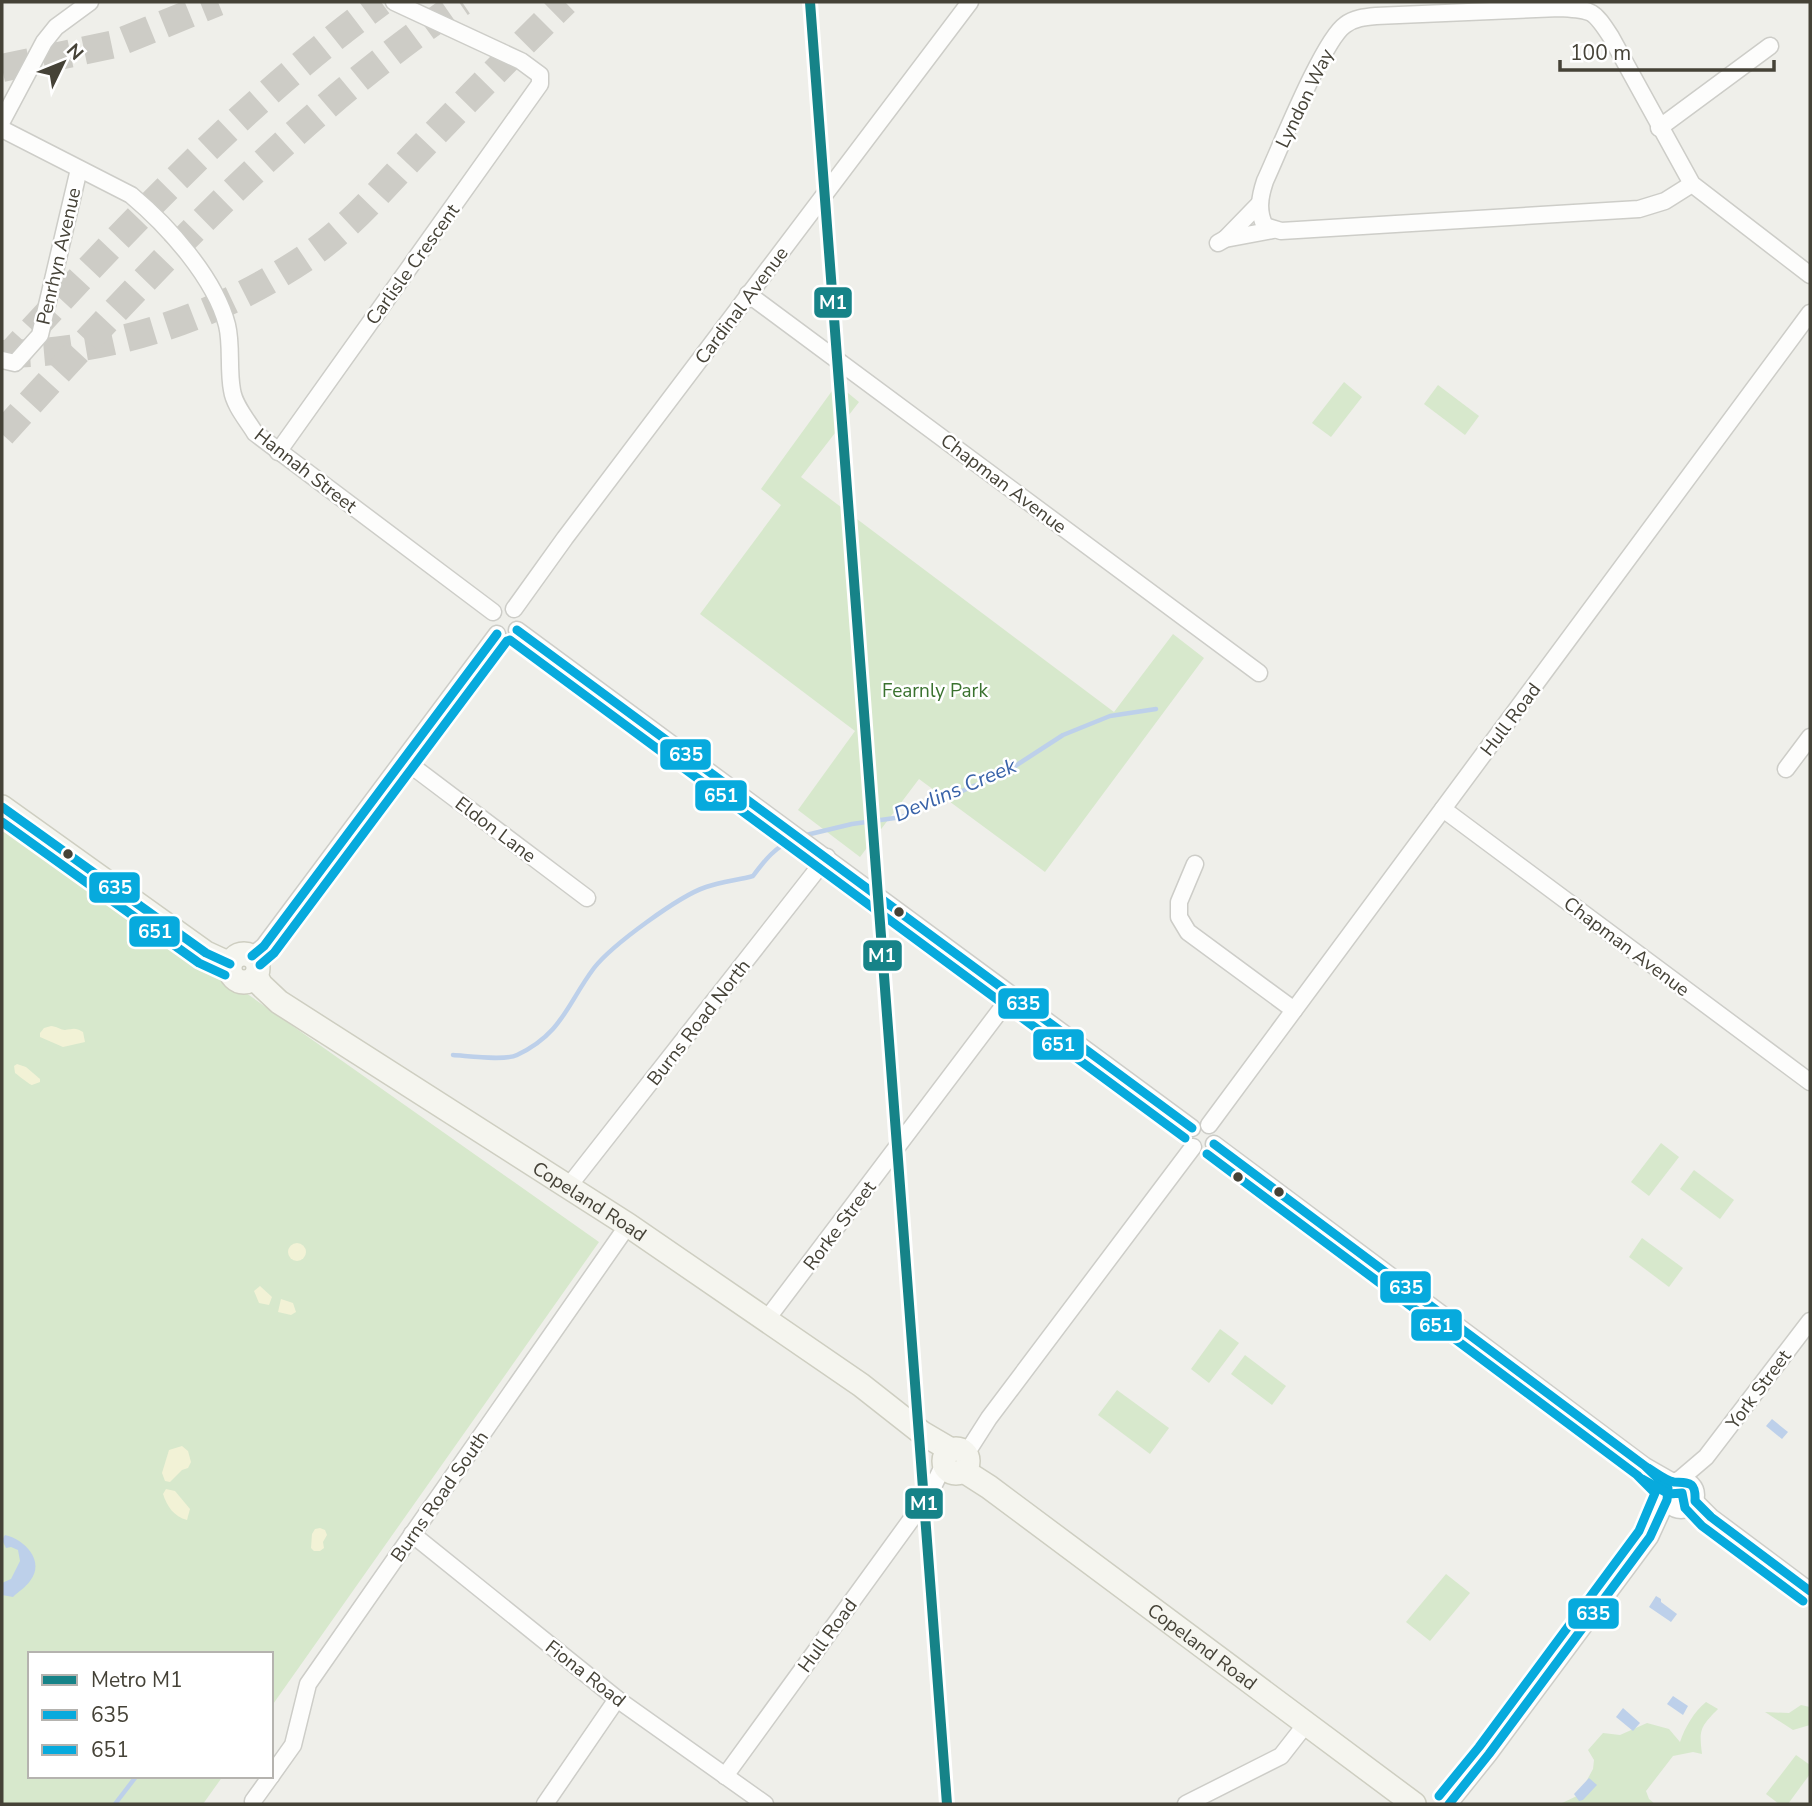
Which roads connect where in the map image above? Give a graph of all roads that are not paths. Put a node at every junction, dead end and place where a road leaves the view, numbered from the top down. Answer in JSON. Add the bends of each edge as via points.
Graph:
{"nodes":[{"id":1,"x":90,"y":2,"type":"edge"},
{"id":2,"x":394,"y":2,"type":"edge"},
{"id":3,"x":970,"y":2,"type":"edge"},
{"id":4,"x":1478,"y":7,"type":"edge"},
{"id":5,"x":1770,"y":46,"type":"dead end"},
{"id":6,"x":2,"y":121,"type":"edge"},
{"id":7,"x":1659,"y":128,"type":"junction"},
{"id":8,"x":2,"y":129,"type":"edge"},
{"id":9,"x":79,"y":169,"type":"junction"},
{"id":10,"x":1692,"y":184,"type":"junction"},
{"id":11,"x":1260,"y":203,"type":"junction"},
{"id":12,"x":1273,"y":230,"type":"junction"},
{"id":13,"x":1810,"y":275,"type":"edge"},
{"id":14,"x":748,"y":294,"type":"junction"},
{"id":15,"x":1810,"y":313,"type":"edge"},
{"id":16,"x":2,"y":360,"type":"tunnel mouth"},
{"id":17,"x":278,"y":452,"type":"junction"},
{"id":18,"x":514,"y":609,"type":"junction"},
{"id":19,"x":493,"y":612,"type":"junction"},
{"id":20,"x":517,"y":630,"type":"junction"},
{"id":21,"x":497,"y":634,"type":"junction"},
{"id":22,"x":1259,"y":673,"type":"dead end"},
{"id":23,"x":1810,"y":737,"type":"edge"},
{"id":24,"x":404,"y":760,"type":"junction"},
{"id":25,"x":1786,"y":769,"type":"dead end"},
{"id":26,"x":2,"y":807,"type":"edge"},
{"id":27,"x":1443,"y":809,"type":"junction"},
{"id":28,"x":820,"y":852,"type":"junction"},
{"id":29,"x":1195,"y":864,"type":"dead end"},
{"id":30,"x":587,"y":898,"type":"dead end"},
{"id":31,"x":246,"y":965,"type":"junction"},
{"id":32,"x":1011,"y":996,"type":"junction"},
{"id":33,"x":1294,"y":1010,"type":"junction"},
{"id":34,"x":1810,"y":1082,"type":"edge"},
{"id":35,"x":1209,"y":1125,"type":"junction"},
{"id":36,"x":1192,"y":1128,"type":"junction"},
{"id":37,"x":1214,"y":1144,"type":"junction"},
{"id":38,"x":1193,"y":1147,"type":"junction"},
{"id":39,"x":568,"y":1187,"type":"junction"},
{"id":40,"x":628,"y":1225,"type":"junction"},
{"id":41,"x":767,"y":1319,"type":"junction"},
{"id":42,"x":1810,"y":1321,"type":"edge"},
{"id":43,"x":956,"y":1460,"type":"junction"},
{"id":44,"x":1680,"y":1495,"type":"junction"},
{"id":45,"x":412,"y":1534,"type":"junction"},
{"id":46,"x":1810,"y":1591,"type":"edge"},
{"id":47,"x":617,"y":1699,"type":"junction"},
{"id":48,"x":1307,"y":1724,"type":"junction"},
{"id":49,"x":273,"y":1773,"type":"edge"},
{"id":50,"x":725,"y":1776,"type":"junction"},
{"id":51,"x":270,"y":1778,"type":"edge"},
{"id":52,"x":253,"y":1801,"type":"dead end"},
{"id":53,"x":545,"y":1804,"type":"edge"},
{"id":54,"x":765,"y":1804,"type":"edge"},
{"id":55,"x":1186,"y":1804,"type":"edge"},
{"id":56,"x":1414,"y":1804,"type":"edge"},
{"id":57,"x":1450,"y":1804,"type":"edge"}],
"edges":[{"from":1,"to":6,"type":"street","via":[[44,42]]},
{"from":2,"to":17,"type":"street","name":"Carlisle Crescent","via":[[547,73]]},
{"from":3,"to":14,"type":"street","name":"Cardinal Avenue"},
{"from":4,"to":7,"type":"street","name":"Lyndon Way","via":[[1588,9],[1611,37]]},
{"from":4,"to":11,"type":"street","name":"Lyndon Way","via":[[1357,18],[1344,25],[1320,63],[1265,181]]},
{"from":5,"to":7,"type":"street"},
{"from":7,"to":10,"type":"street","name":"Lyndon Way"},
{"from":8,"to":9,"type":"street","name":"Hannah Street"},
{"from":9,"to":16,"type":"street","name":"Penrhyn Avenue","via":[[40,335],[15,363]]},
{"from":9,"to":17,"type":"street","name":"Hannah Street","via":[[142,204],[215,292],[228,326],[232,393],[255,433]]},
{"from":10,"to":12,"type":"street","name":"Lyndon Way","via":[[1665,201],[1639,209]]},
{"from":10,"to":13,"type":"street","name":"Lyndon Way"},
{"from":11,"to":12,"type":"street","via":[[1263,222]]},
{"from":11,"to":12,"type":"street","name":"Lyndon Way","via":[[1221,241]]},
{"from":14,"to":18,"type":"street","name":"Cardinal Avenue"},
{"from":14,"to":22,"type":"street","name":"Chapman Avenue"},
{"from":15,"to":27,"type":"street","name":"Hull Road"},
{"from":17,"to":19,"type":"street","name":"Hannah Street"},
{"from":18,"to":19,"type":"street","via":[[502,606]]},
{"from":18,"to":20,"type":"street","via":[[520,620]]},
{"from":19,"to":21,"type":"street","via":[[490,626]]},
{"from":20,"to":21,"type":"street","via":[[510,635]]},
{"from":20,"to":28,"type":"street"},
{"from":21,"to":24,"type":"street"},
{"from":23,"to":25,"type":"street"},
{"from":24,"to":30,"type":"street","name":"Eldon Lane"},
{"from":24,"to":31,"type":"street"},
{"from":26,"to":31,"type":"main road","name":"Copeland Road","via":[[206,953]]},
{"from":27,"to":33,"type":"street","name":"Hull Road"},
{"from":27,"to":34,"type":"street","name":"Chapman Avenue"},
{"from":28,"to":32,"type":"street"},
{"from":28,"to":39,"type":"street","name":"Burns Road North"},
{"from":29,"to":33,"type":"street","via":[[1179,902],[1179,917],[1188,932]]},
{"from":31,"to":39,"type":"main road","name":"Copeland Road","via":[[279,1002]]},
{"from":32,"to":36,"type":"street"},
{"from":32,"to":41,"type":"street","name":"Rorke Street"},
{"from":33,"to":35,"type":"street","name":"Hull Road"},
{"from":35,"to":36,"type":"street"},
{"from":35,"to":37,"type":"street","via":[[1215,1134]]},
{"from":36,"to":38,"type":"street","via":[[1188,1137]]},
{"from":37,"to":38,"type":"street","via":[[1204,1151]]},
{"from":37,"to":44,"type":"street"},
{"from":38,"to":43,"type":"street","name":"Hull Road"},
{"from":39,"to":40,"type":"main road","name":"Copeland Road"},
{"from":40,"to":41,"type":"main road","name":"Copeland Road"},
{"from":40,"to":45,"type":"street","name":"Burns Road South"},
{"from":41,"to":43,"type":"main road","name":"Copeland Road"},
{"from":42,"to":44,"type":"street","name":"York Street"},
{"from":43,"to":48,"type":"main road","name":"Copeland Road"},
{"from":43,"to":50,"type":"street","name":"Hull Road"},
{"from":44,"to":46,"type":"street"},
{"from":44,"to":57,"type":"street","name":"York Street"},
{"from":45,"to":47,"type":"street","name":"Fiona Road"},
{"from":45,"to":49,"type":"street","name":"Burns Road South","via":[[308,1684],[293,1745]]},
{"from":47,"to":50,"type":"street","name":"Fiona Road"},
{"from":47,"to":53,"type":"street"},
{"from":48,"to":55,"type":"street","via":[[1281,1756]]},
{"from":48,"to":56,"type":"main road","name":"Copeland Road"},
{"from":50,"to":54,"type":"street","name":"Fiona Road"},
{"from":51,"to":52,"type":"street","name":"Burns Road South"}]}
